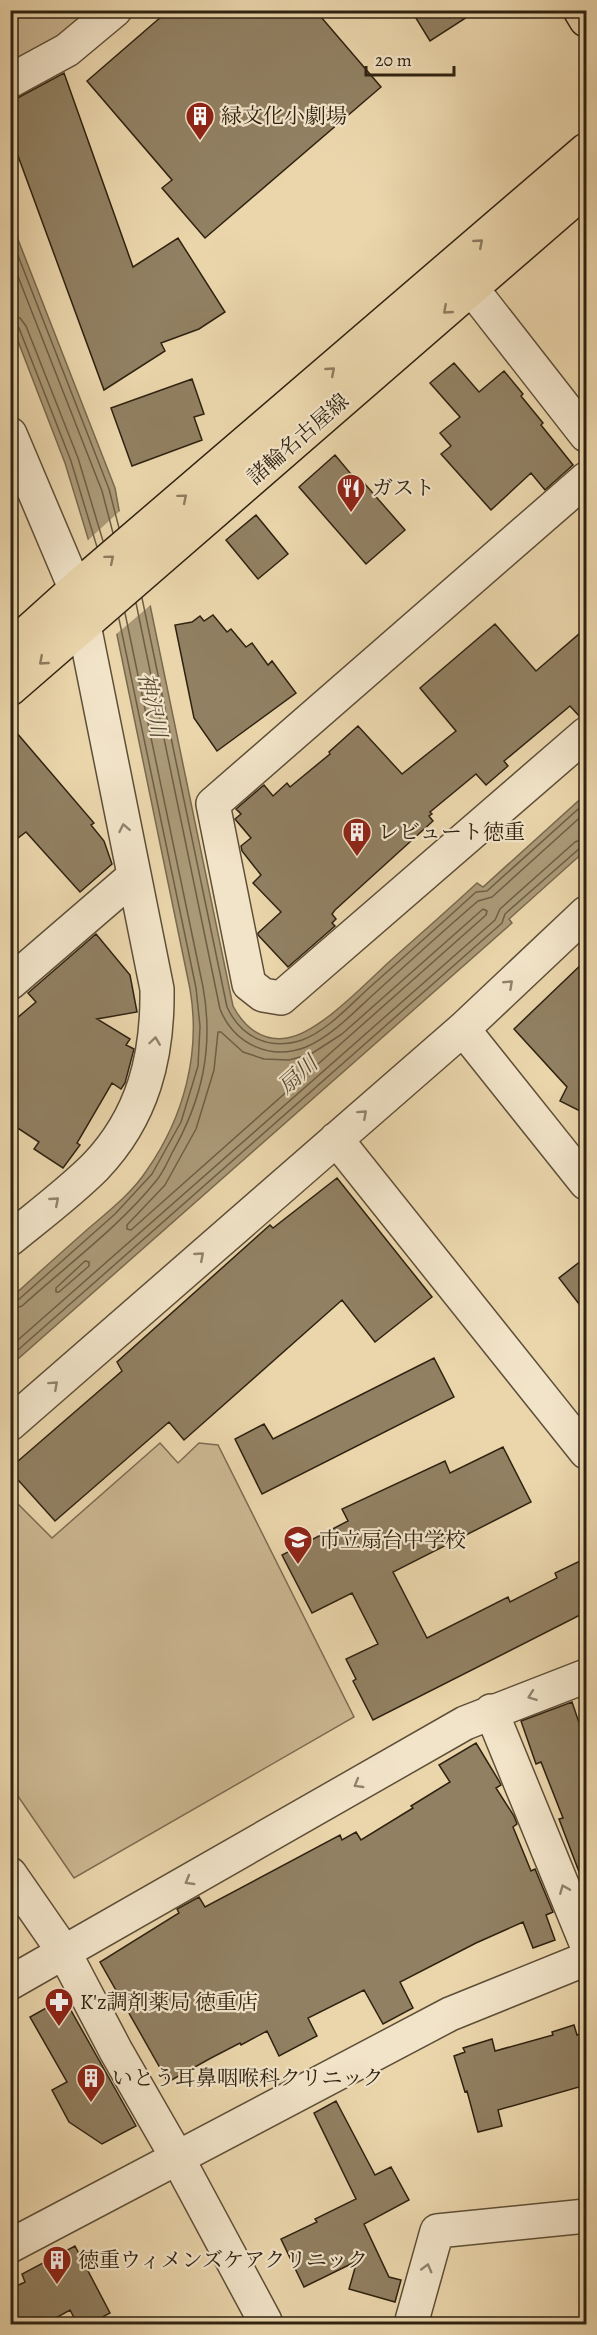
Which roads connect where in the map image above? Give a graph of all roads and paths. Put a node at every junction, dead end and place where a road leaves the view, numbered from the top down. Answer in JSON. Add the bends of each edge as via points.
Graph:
{"nodes":[{"id":1,"x":115,"y":10,"type":"edge"},
{"id":2,"x":580,"y":10,"type":"edge"},
{"id":3,"x":586,"y":20,"type":"edge"},
{"id":4,"x":10,"y":81,"type":"edge"},
{"id":5,"x":586,"y":150,"type":"edge"},
{"id":6,"x":586,"y":189,"type":"edge"},
{"id":7,"x":472,"y":289,"type":"junction"},
{"id":8,"x":586,"y":435,"type":"edge"},
{"id":9,"x":14,"y":451,"type":"edge"},
{"id":10,"x":586,"y":479,"type":"edge"},
{"id":11,"x":86,"y":601,"type":"junction"},
{"id":12,"x":10,"y":648,"type":"edge"},
{"id":13,"x":10,"y":689,"type":"edge"},
{"id":14,"x":586,"y":734,"type":"edge"},
{"id":15,"x":133,"y":877,"type":"junction"},
{"id":16,"x":586,"y":913,"type":"edge"},
{"id":17,"x":10,"y":983,"type":"edge"},
{"id":18,"x":463,"y":1029,"type":"junction"},
{"id":19,"x":336,"y":1139,"type":"junction"},
{"id":20,"x":586,"y":1182,"type":"edge"},
{"id":21,"x":10,"y":1239,"type":"edge"},
{"id":22,"x":10,"y":1424,"type":"edge"},
{"id":23,"x":586,"y":1452,"type":"edge"},
{"id":24,"x":586,"y":1676,"type":"edge"},
{"id":25,"x":491,"y":1711,"type":"junction"},
{"id":26,"x":10,"y":1874,"type":"edge"},
{"id":27,"x":586,"y":1943,"type":"edge"},
{"id":28,"x":64,"y":1952,"type":"junction"},
{"id":29,"x":586,"y":1959,"type":"edge"},
{"id":30,"x":10,"y":1983,"type":"edge"},
{"id":31,"x":178,"y":2159,"type":"junction"},
{"id":32,"x":586,"y":2216,"type":"edge"},
{"id":33,"x":10,"y":2246,"type":"edge"},
{"id":34,"x":269,"y":2323,"type":"edge"},
{"id":35,"x":411,"y":2325,"type":"edge"}],
"edges":[{"from":1,"to":4,"type":"street","via":[[67,50]]},
{"from":2,"to":3,"type":"main road"},
{"from":11,"to":5,"type":"main road","name":"諸輪名古屋線","one_way":true,"via":[[138,535]]},
{"from":6,"to":7,"type":"main road","name":"諸輪名古屋線"},
{"from":7,"to":8,"type":"street"},
{"from":7,"to":11,"type":"main road","name":"諸輪名古屋線","one_way":true,"via":[[147,570]]},
{"from":9,"to":11,"type":"street"},
{"from":10,"to":14,"type":"street","via":[[213,804],[249,984],[263,995],[281,998]]},
{"from":11,"to":12,"type":"main road","name":"諸輪名古屋線"},
{"from":11,"to":13,"type":"main road","name":"諸輪名古屋線","one_way":true},
{"from":15,"to":11,"type":"street","one_way":true},
{"from":15,"to":17,"type":"street"},
{"from":21,"to":15,"type":"street","one_way":true,"via":[[94,1167],[128,1123],[147,1081],[158,1021],[157,989]]},
{"from":18,"to":16,"type":"street","one_way":true},
{"from":19,"to":18,"type":"street","one_way":true},
{"from":18,"to":20,"type":"street"},
{"from":22,"to":19,"type":"street","one_way":true},
{"from":19,"to":23,"type":"street"},
{"from":24,"to":25,"type":"street","one_way":true},
{"from":27,"to":25,"type":"street","one_way":true},
{"from":25,"to":28,"type":"street","one_way":true},
{"from":26,"to":28,"type":"street"},
{"from":28,"to":30,"type":"street"},
{"from":28,"to":31,"type":"street"},
{"from":29,"to":31,"type":"street","via":[[450,2014]]},
{"from":31,"to":33,"type":"street"},
{"from":31,"to":34,"type":"street"},
{"from":35,"to":32,"type":"street","one_way":true,"via":[[437,2231]]}]}
